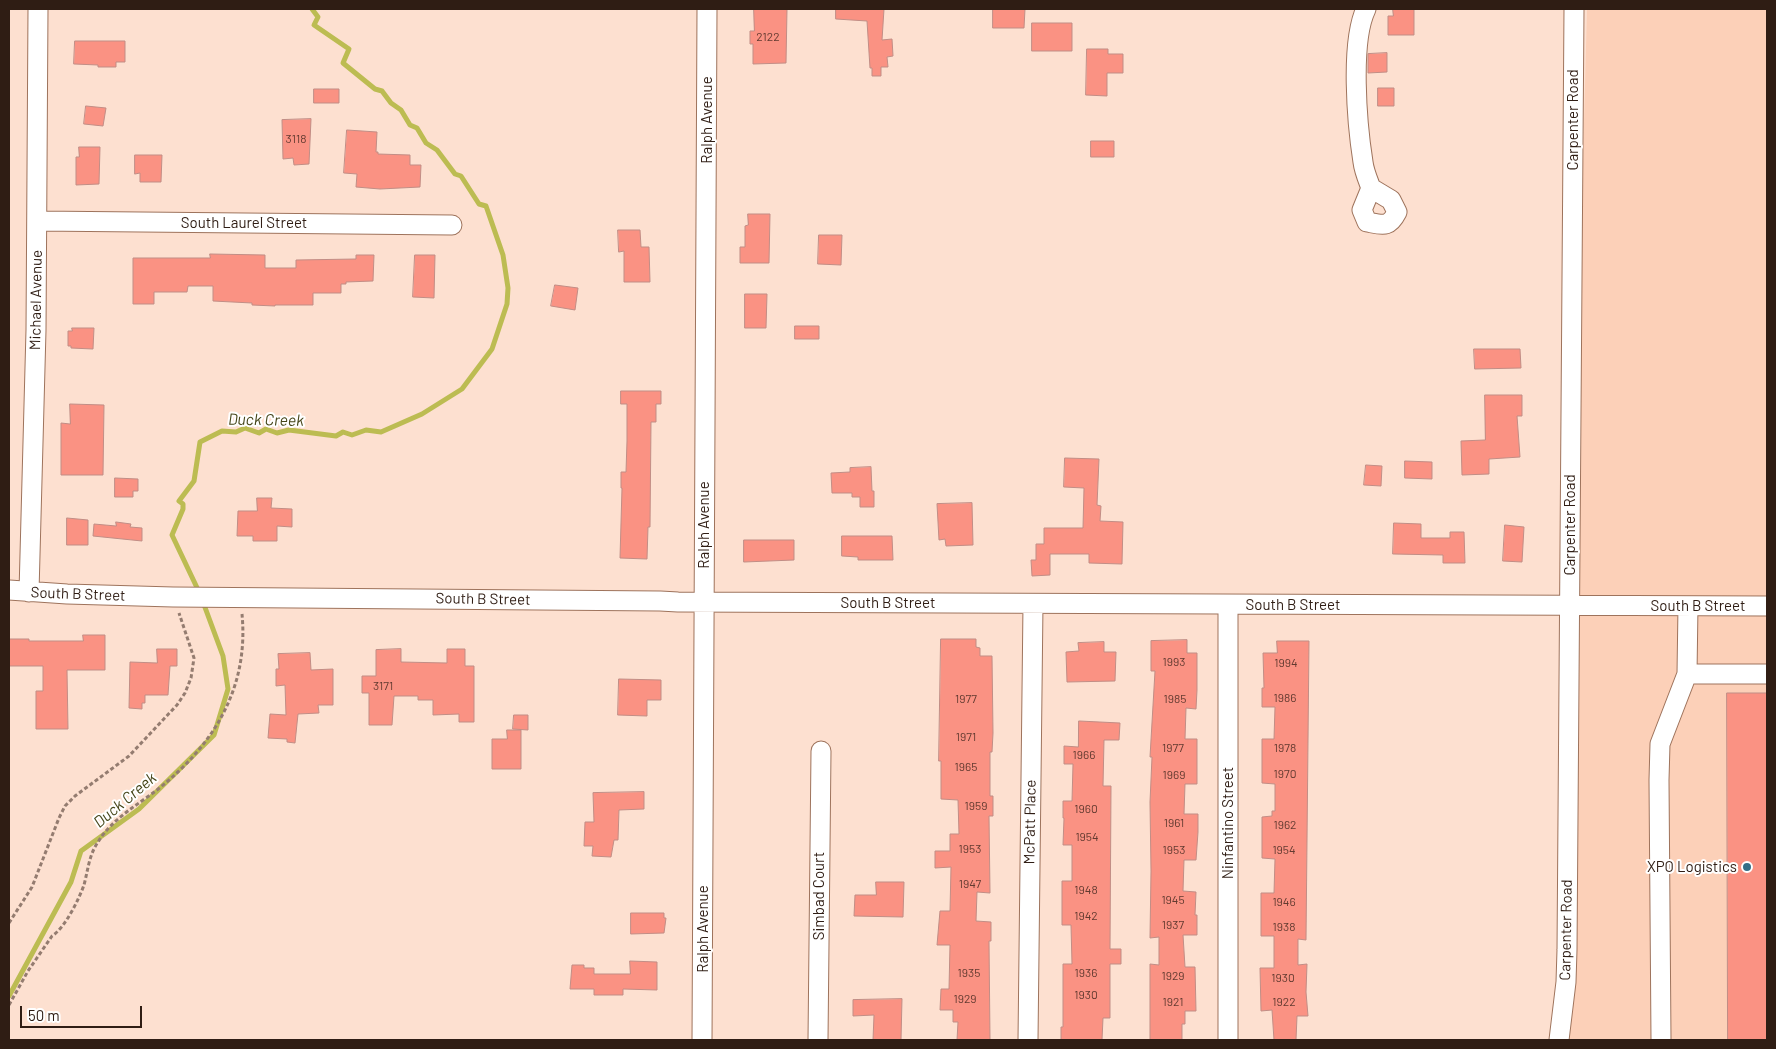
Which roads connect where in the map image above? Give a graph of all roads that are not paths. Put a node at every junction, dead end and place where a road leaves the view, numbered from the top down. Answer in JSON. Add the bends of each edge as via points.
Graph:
{"nodes":[{"id":1,"x":38,"y":9,"type":"edge"},
{"id":2,"x":707,"y":9,"type":"edge"},
{"id":3,"x":1366,"y":9,"type":"edge"},
{"id":4,"x":1574,"y":9,"type":"edge"},
{"id":5,"x":1371,"y":188,"type":"dead end"},
{"id":6,"x":37,"y":221,"type":"junction"},
{"id":7,"x":452,"y":225,"type":"dead end"},
{"id":8,"x":9,"y":590,"type":"edge"},
{"id":9,"x":30,"y":592,"type":"junction"},
{"id":10,"x":704,"y":602,"type":"junction"},
{"id":11,"x":1033,"y":604,"type":"junction"},
{"id":12,"x":1228,"y":605,"type":"junction"},
{"id":13,"x":1570,"y":605,"type":"junction"},
{"id":14,"x":1688,"y":606,"type":"junction"},
{"id":15,"x":1767,"y":606,"type":"edge"},
{"id":16,"x":1687,"y":674,"type":"junction"},
{"id":17,"x":1767,"y":674,"type":"edge"},
{"id":18,"x":820,"y":751,"type":"dead end"},
{"id":19,"x":702,"y":1040,"type":"edge"},
{"id":20,"x":818,"y":1040,"type":"edge"},
{"id":21,"x":1028,"y":1040,"type":"edge"},
{"id":22,"x":1228,"y":1040,"type":"edge"},
{"id":23,"x":1559,"y":1040,"type":"edge"},
{"id":24,"x":1661,"y":1040,"type":"edge"}],
"edges":[{"from":1,"to":6,"type":"street","name":"Michael Avenue"},
{"from":2,"to":10,"type":"street","name":"Ralph Avenue"},
{"from":3,"to":5,"type":"street","via":[[1357,38],[1357,105],[1363,164]]},
{"from":4,"to":13,"type":"street","name":"Carpenter Road"},
{"from":6,"to":7,"type":"street","name":"South Laurel Street"},
{"from":6,"to":9,"type":"street","name":"Michael Avenue"},
{"from":8,"to":9,"type":"street","name":"South B Street"},
{"from":9,"to":10,"type":"street","name":"South B Street","via":[[178,597]]},
{"from":10,"to":11,"type":"street","name":"South B Street"},
{"from":10,"to":19,"type":"street","name":"Ralph Avenue"},
{"from":11,"to":12,"type":"street","name":"South B Street"},
{"from":11,"to":21,"type":"street","name":"McPatt Place"},
{"from":12,"to":13,"type":"street","name":"South B Street"},
{"from":12,"to":22,"type":"street","name":"Ninfantino Street"},
{"from":13,"to":14,"type":"street","name":"South B Street"},
{"from":13,"to":23,"type":"street","name":"Carpenter Road","via":[[1567,950]]},
{"from":14,"to":15,"type":"street","name":"South B Street"},
{"from":14,"to":16,"type":"street"},
{"from":16,"to":17,"type":"street"},
{"from":16,"to":24,"type":"street","via":[[1660,744]]},
{"from":18,"to":20,"type":"street","name":"Simbad Court"}]}
